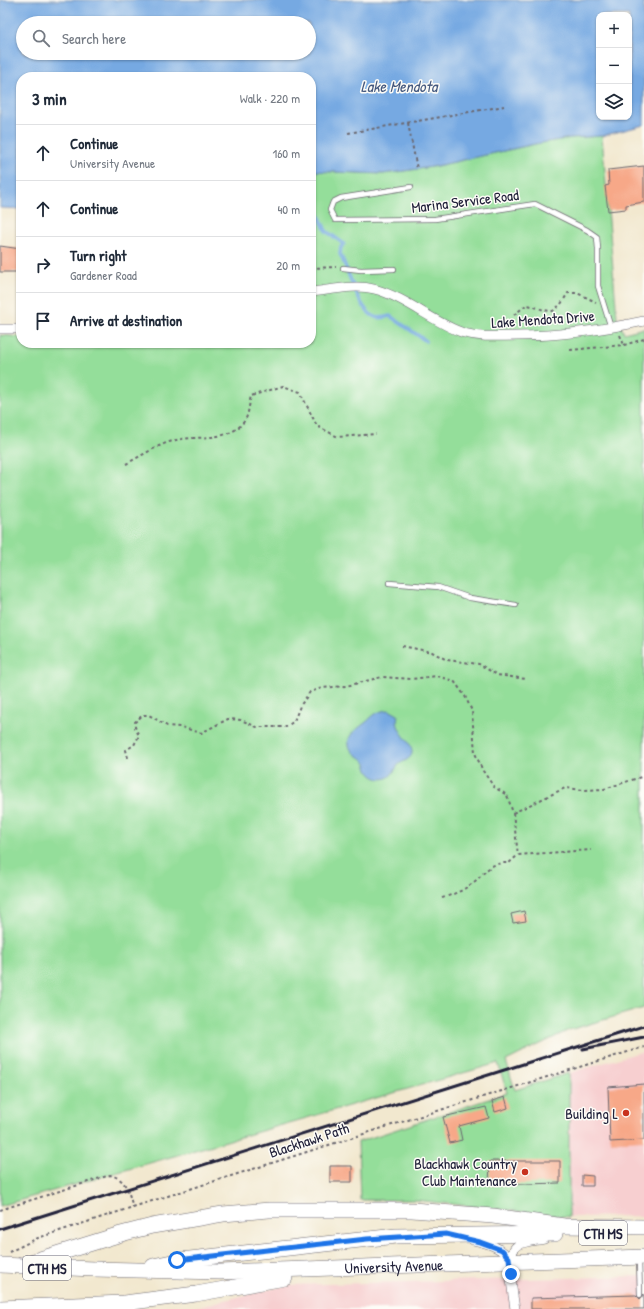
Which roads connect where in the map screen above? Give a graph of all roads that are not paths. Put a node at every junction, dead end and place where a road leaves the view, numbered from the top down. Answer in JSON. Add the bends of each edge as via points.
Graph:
{"nodes":[{"id":1,"x":411,"y":186,"type":"dead end"},
{"id":2,"x":342,"y":268,"type":"road end"},
{"id":3,"x":394,"y":269,"type":"dead end"},
{"id":4,"x":316,"y":292,"type":"edge"},
{"id":5,"x":644,"y":321,"type":"edge"},
{"id":6,"x":610,"y":328,"type":"junction"},
{"id":7,"x":0,"y":329,"type":"edge"},
{"id":8,"x":16,"y":330,"type":"edge"},
{"id":9,"x":389,"y":583,"type":"dead end"},
{"id":10,"x":516,"y":605,"type":"dead end"},
{"id":11,"x":644,"y":1228,"type":"edge"},
{"id":12,"x":644,"y":1232,"type":"edge"},
{"id":13,"x":446,"y":1234,"type":"junction"},
{"id":14,"x":562,"y":1234,"type":"junction"},
{"id":15,"x":641,"y":1257,"type":"edge"},
{"id":16,"x":2,"y":1260,"type":"edge"},
{"id":17,"x":510,"y":1261,"type":"junction"},
{"id":18,"x":144,"y":1269,"type":"junction"},
{"id":19,"x":334,"y":1269,"type":"junction"},
{"id":20,"x":0,"y":1272,"type":"edge"},
{"id":21,"x":640,"y":1295,"type":"dead end"},
{"id":22,"x":146,"y":1305,"type":"edge"},
{"id":23,"x":0,"y":1308,"type":"edge"},
{"id":24,"x":515,"y":1309,"type":"edge"}],
"edges":[{"from":1,"to":6,"type":"lane","name":"Marina Service Road","via":[[341,198],[333,202],[330,210],[335,220],[435,219],[536,204],[597,237],[598,286]]},
{"from":2,"to":3,"type":"lane"},
{"from":4,"to":6,"type":"street","name":"Lake Mendota Drive","via":[[373,289],[462,332],[479,336],[544,336]]},
{"from":5,"to":6,"type":"street","name":"Lake Mendota Drive"},
{"from":7,"to":8,"type":"street"},
{"from":9,"to":10,"type":"lane","via":[[438,587],[470,598]]},
{"from":11,"to":20,"type":"main road","via":[[564,1226],[493,1216],[412,1210],[269,1210],[223,1214],[152,1226]]},
{"from":12,"to":14,"type":"main road","name":"University Avenue","number":"CTH MS"},
{"from":13,"to":14,"type":"main road","name":"University Avenue","number":"CTH MS"},
{"from":13,"to":17,"type":"street","via":[[494,1246],[505,1253]]},
{"from":13,"to":18,"type":"main road","name":"University Avenue","number":"CTH MS","via":[[391,1237],[221,1255],[173,1261]]},
{"from":14,"to":17,"type":"street","via":[[518,1245],[512,1251]]},
{"from":15,"to":17,"type":"main road","name":"University Avenue","number":"CTH MS"},
{"from":15,"to":21,"type":"lane"},
{"from":16,"to":18,"type":"main road","name":"University Avenue","number":"CTH MS","bridge":true,"via":[[94,1269]]},
{"from":17,"to":19,"type":"main road","name":"University Avenue","number":"CTH MS"},
{"from":17,"to":24,"type":"street"},
{"from":18,"to":19,"type":"main road","name":"University Avenue","number":"CTH MS","via":[[193,1273]]},
{"from":19,"to":22,"type":"main road"},
{"from":22,"to":23,"type":"main road"}]}
